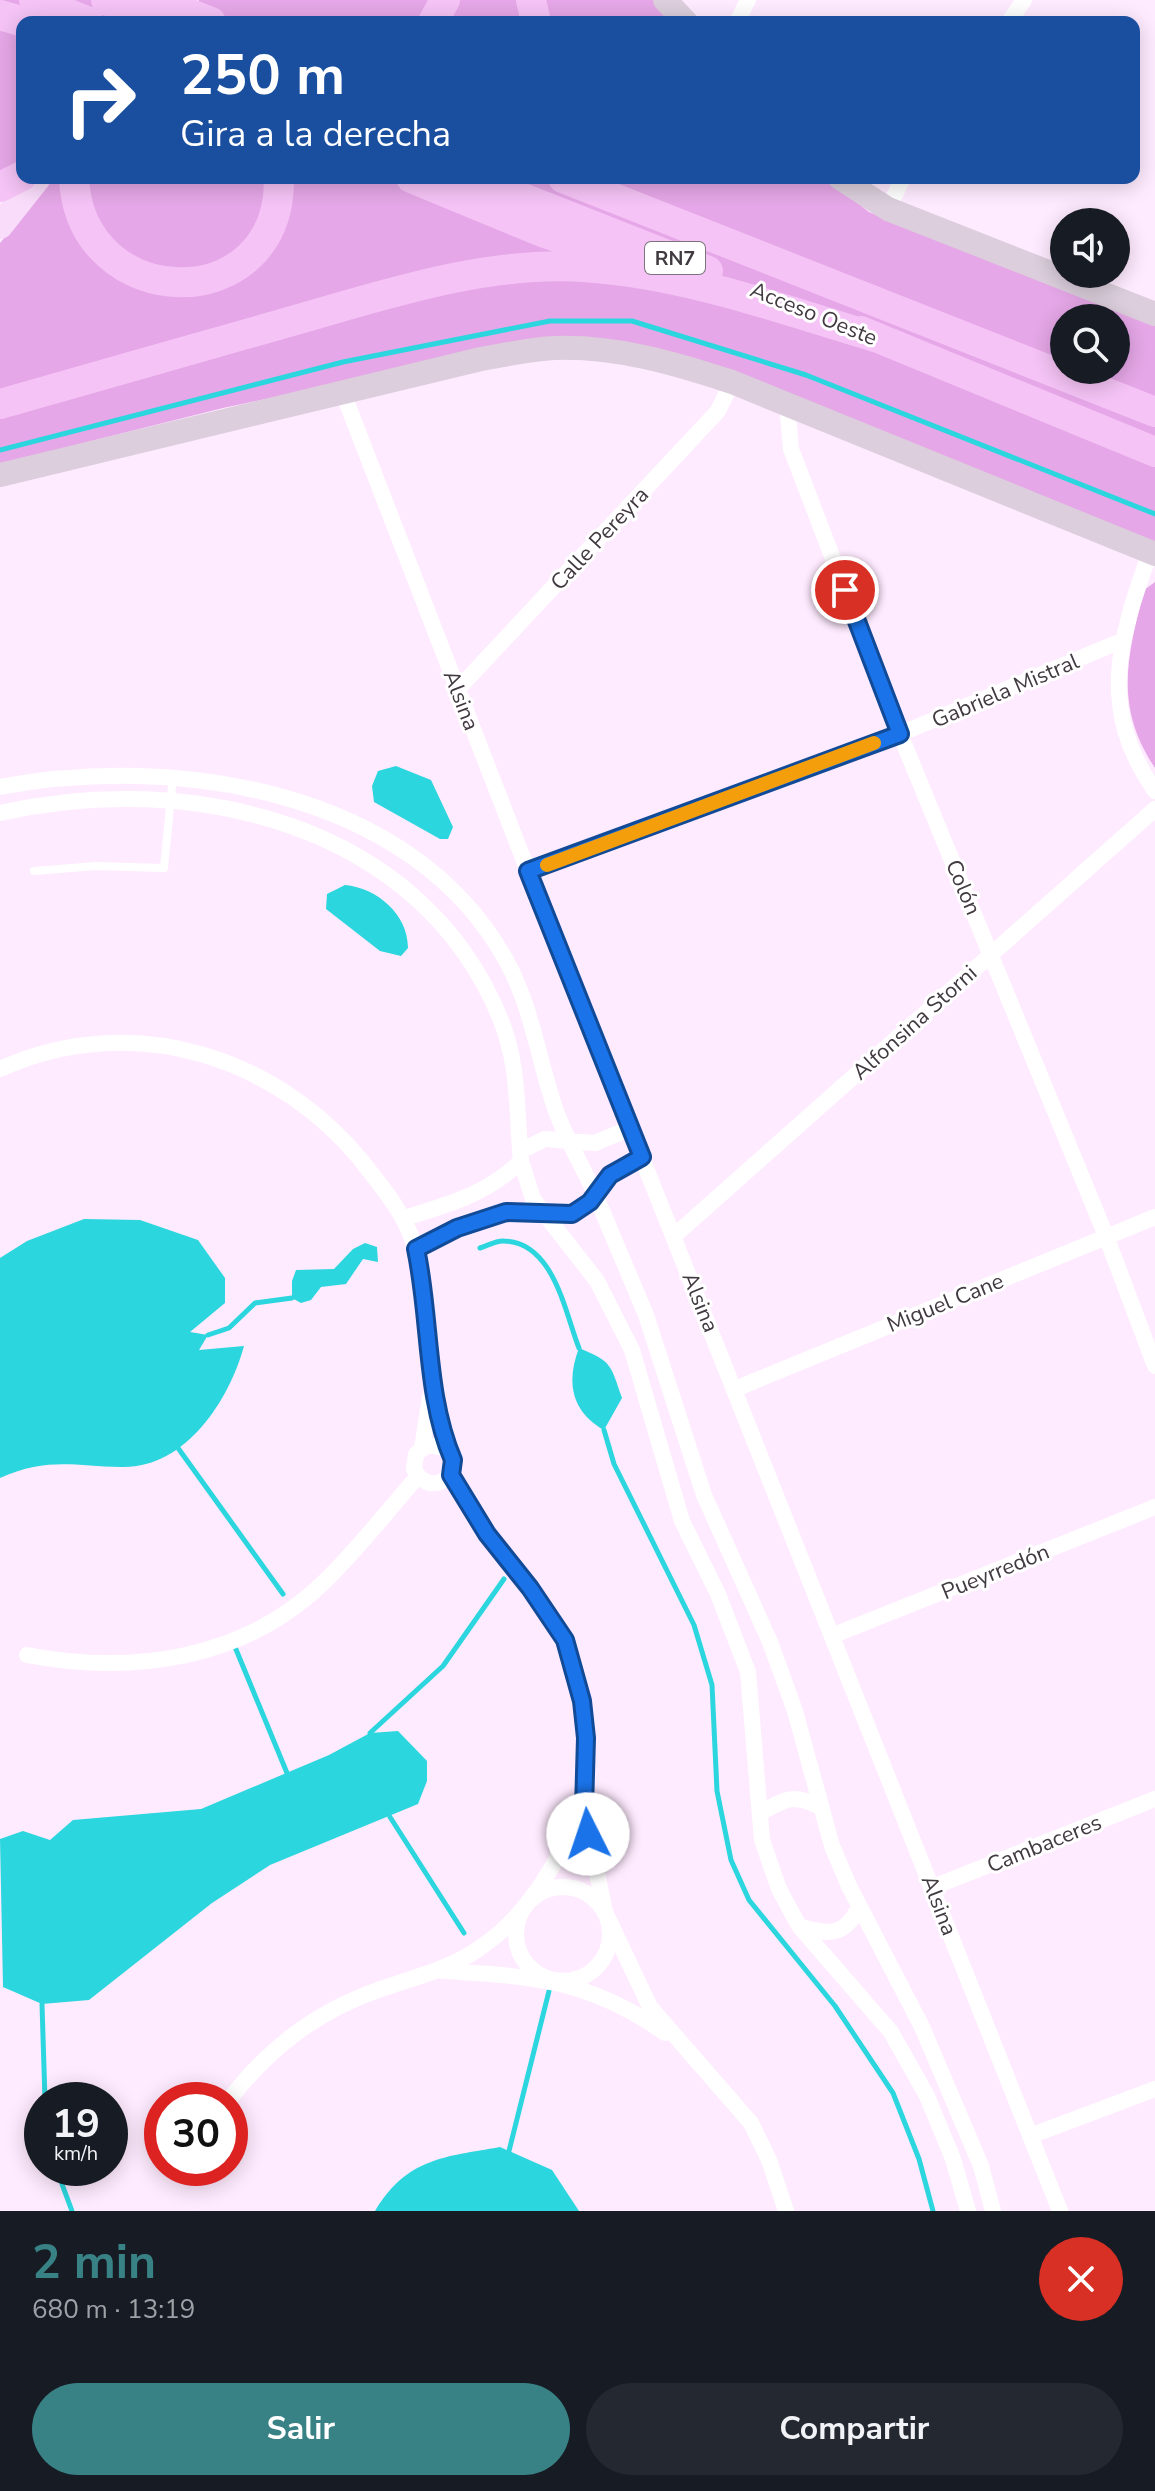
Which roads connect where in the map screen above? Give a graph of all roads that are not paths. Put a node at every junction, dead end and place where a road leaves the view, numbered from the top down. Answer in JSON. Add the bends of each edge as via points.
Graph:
{"nodes":[{"id":1,"x":34,"y":0,"type":"edge"},
{"id":2,"x":106,"y":0,"type":"edge"},
{"id":3,"x":155,"y":0,"type":"edge"},
{"id":4,"x":185,"y":0,"type":"edge"},
{"id":5,"x":665,"y":0,"type":"edge"},
{"id":6,"x":74,"y":16,"type":"edge"},
{"id":7,"x":149,"y":16,"type":"edge"},
{"id":8,"x":170,"y":16,"type":"edge"},
{"id":9,"x":196,"y":16,"type":"edge"},
{"id":10,"x":680,"y":16,"type":"edge"},
{"id":11,"x":33,"y":184,"type":"edge"},
{"id":12,"x":75,"y":184,"type":"edge"},
{"id":13,"x":279,"y":184,"type":"edge"},
{"id":14,"x":426,"y":184,"type":"edge"},
{"id":15,"x":487,"y":184,"type":"edge"},
{"id":16,"x":578,"y":184,"type":"edge"},
{"id":17,"x":632,"y":184,"type":"edge"},
{"id":18,"x":849,"y":184,"type":"edge"},
{"id":19,"x":900,"y":184,"type":"edge"},
{"id":20,"x":888,"y":209,"type":"junction"},
{"id":21,"x":0,"y":226,"type":"edge"},
{"id":22,"x":786,"y":265,"type":"junction"},
{"id":23,"x":682,"y":279,"type":"junction"},
{"id":24,"x":1155,"y":314,"type":"edge"},
{"id":25,"x":878,"y":338,"type":"junction"},
{"id":26,"x":732,"y":382,"type":"junction"},
{"id":27,"x":343,"y":393,"type":"junction"},
{"id":28,"x":0,"y":404,"type":"edge"},
{"id":29,"x":787,"y":404,"type":"junction"},
{"id":30,"x":1155,"y":412,"type":"edge"},
{"id":31,"x":1155,"y":452,"type":"edge"},
{"id":32,"x":0,"y":475,"type":"edge"},
{"id":33,"x":1152,"y":553,"type":"edge"},
{"id":34,"x":1121,"y":641,"type":"junction"},
{"id":35,"x":458,"y":689,"type":"junction"},
{"id":36,"x":900,"y":734,"type":"junction"},
{"id":37,"x":173,"y":775,"type":"junction"},
{"id":38,"x":0,"y":789,"type":"edge"},
{"id":39,"x":1155,"y":791,"type":"edge"},
{"id":40,"x":171,"y":802,"type":"junction"},
{"id":41,"x":1155,"y":809,"type":"edge"},
{"id":42,"x":3,"y":812,"type":"edge"},
{"id":43,"x":34,"y":871,"type":"dead end"},
{"id":44,"x":528,"y":871,"type":"junction"},
{"id":45,"x":991,"y":952,"type":"junction"},
{"id":46,"x":0,"y":1069,"type":"edge"},
{"id":47,"x":631,"y":1128,"type":"junction"},
{"id":48,"x":572,"y":1143,"type":"junction"},
{"id":49,"x":520,"y":1156,"type":"junction"},
{"id":50,"x":642,"y":1157,"type":"junction"},
{"id":51,"x":595,"y":1194,"type":"junction"},
{"id":52,"x":544,"y":1215,"type":"junction"},
{"id":53,"x":1155,"y":1217,"type":"edge"},
{"id":54,"x":404,"y":1218,"type":"junction"},
{"id":55,"x":674,"y":1236,"type":"junction"},
{"id":56,"x":1106,"y":1236,"type":"junction"},
{"id":57,"x":416,"y":1249,"type":"junction"},
{"id":58,"x":1155,"y":1366,"type":"edge"},
{"id":59,"x":433,"y":1383,"type":"junction"},
{"id":60,"x":735,"y":1389,"type":"junction"},
{"id":61,"x":422,"y":1448,"type":"junction"},
{"id":62,"x":445,"y":1448,"type":"junction"},
{"id":63,"x":451,"y":1475,"type":"junction"},
{"id":64,"x":417,"y":1477,"type":"junction"},
{"id":65,"x":1155,"y":1507,"type":"edge"},
{"id":66,"x":834,"y":1635,"type":"junction"},
{"id":67,"x":27,"y":1655,"type":"dead end"},
{"id":68,"x":1155,"y":1799,"type":"edge"},
{"id":69,"x":820,"y":1807,"type":"junction"},
{"id":70,"x":584,"y":1809,"type":"junction"},
{"id":71,"x":760,"y":1813,"type":"junction"},
{"id":72,"x":933,"y":1887,"type":"junction"},
{"id":73,"x":525,"y":1904,"type":"junction"},
{"id":74,"x":859,"y":1907,"type":"junction"},
{"id":75,"x":605,"y":1912,"type":"junction"},
{"id":76,"x":799,"y":1926,"type":"junction"},
{"id":77,"x":439,"y":1971,"type":"junction"},
{"id":78,"x":553,"y":1980,"type":"junction"},
{"id":79,"x":685,"y":2047,"type":"junction"},
{"id":80,"x":243,"y":2082,"type":"edge"},
{"id":81,"x":1155,"y":2089,"type":"edge"},
{"id":82,"x":1030,"y":2136,"type":"junction"},
{"id":83,"x":786,"y":2211,"type":"edge"},
{"id":84,"x":968,"y":2211,"type":"edge"},
{"id":85,"x":993,"y":2211,"type":"edge"},
{"id":86,"x":1060,"y":2211,"type":"edge"}],
"edges":[{"from":1,"to":6,"type":"highway"},
{"from":2,"to":7,"type":"highway"},
{"from":3,"to":9,"type":"highway"},
{"from":4,"to":8,"type":"main road"},
{"from":5,"to":10,"type":"street"},
{"from":11,"to":21,"type":"main road"},
{"from":12,"to":13,"type":"highway","via":[[79,205],[100,246],[145,278],[178,285],[207,281],[251,254],[272,223]]},
{"from":14,"to":23,"type":"highway","via":[[542,232]]},
{"from":15,"to":25,"type":"highway","name":"Acceso Oeste","number":"RN7"},
{"from":16,"to":22,"type":"highway","name":"Acceso Oeste","number":"RN7"},
{"from":17,"to":22,"type":"highway"},
{"from":18,"to":20,"type":"street"},
{"from":19,"to":20,"type":"street"},
{"from":20,"to":24,"type":"street"},
{"from":22,"to":30,"type":"highway","name":"Acceso Oeste","number":"RN7"},
{"from":23,"to":25,"type":"highway"},
{"from":23,"to":28,"type":"highway","via":[[582,267],[458,277]]},
{"from":25,"to":31,"type":"highway","name":"Acceso Oeste","number":"RN7"},
{"from":26,"to":27,"type":"street","via":[[676,363],[609,350],[553,348],[481,359]]},
{"from":26,"to":29,"type":"street"},
{"from":26,"to":35,"type":"street","name":"Calle Pereyra","via":[[718,411]]},
{"from":27,"to":32,"type":"street"},
{"from":27,"to":35,"type":"street","name":"Alsina"},
{"from":29,"to":33,"type":"street"},
{"from":29,"to":36,"type":"street","name":"Colón","via":[[791,449]]},
{"from":33,"to":34,"type":"street"},
{"from":34,"to":36,"type":"street","name":"Gabriela Mistral"},
{"from":34,"to":39,"type":"street","via":[[1117,677],[1124,733]]},
{"from":35,"to":44,"type":"street","name":"Alsina"},
{"from":36,"to":44,"type":"street","name":"Gabriela Mistral"},
{"from":36,"to":45,"type":"street","name":"Colón"},
{"from":37,"to":38,"type":"street","via":[[49,778]]},
{"from":37,"to":40,"type":"lane"},
{"from":37,"to":48,"type":"street","via":[[253,789],[335,816],[419,861],[446,885],[470,908],[506,961],[521,993],[557,1115]]},
{"from":38,"to":42,"type":"street"},
{"from":40,"to":42,"type":"street","via":[[98,797]]},
{"from":40,"to":43,"type":"lane","via":[[164,868]]},
{"from":40,"to":49,"type":"street","via":[[228,809],[324,838],[375,863],[419,898],[469,959],[501,1020],[519,1093]]},
{"from":41,"to":45,"type":"street","name":"Alfonsina Storni"},
{"from":44,"to":47,"type":"street","name":"Alsina"},
{"from":45,"to":55,"type":"street","name":"Alfonsina Storni"},
{"from":45,"to":56,"type":"street","name":"Colón"},
{"from":46,"to":54,"type":"street","via":[[36,1053],[101,1043],[163,1044],[215,1056],[253,1073],[327,1124],[354,1150]]},
{"from":47,"to":48,"type":"street","via":[[595,1143]]},
{"from":47,"to":50,"type":"street","name":"Alsina"},
{"from":48,"to":49,"type":"street","via":[[545,1139]]},
{"from":48,"to":51,"type":"street"},
{"from":49,"to":52,"type":"street","via":[[525,1180]]},
{"from":49,"to":54,"type":"street","via":[[493,1185]]},
{"from":50,"to":51,"type":"street","via":[[610,1175]]},
{"from":50,"to":55,"type":"street","name":"Alsina"},
{"from":51,"to":52,"type":"street","via":[[572,1214]]},
{"from":51,"to":69,"type":"street","via":[[646,1315],[704,1495],[770,1642]]},
{"from":52,"to":57,"type":"street","via":[[496,1215]]},
{"from":52,"to":71,"type":"street","via":[[597,1281],[632,1350],[682,1521],[748,1672]]},
{"from":53,"to":56,"type":"street","name":"Miguel Cane"},
{"from":54,"to":57,"type":"street"},
{"from":55,"to":60,"type":"street","name":"Alsina"},
{"from":56,"to":58,"type":"street","name":"Colón"},
{"from":56,"to":60,"type":"street","name":"Miguel Cane"},
{"from":57,"to":59,"type":"street"},
{"from":59,"to":61,"type":"street"},
{"from":59,"to":62,"type":"street"},
{"from":60,"to":66,"type":"street","name":"Alsina"},
{"from":61,"to":62,"type":"street"},
{"from":61,"to":64,"type":"street","via":[[413,1461]]},
{"from":62,"to":63,"type":"street","via":[[453,1460]]},
{"from":63,"to":64,"type":"street","via":[[438,1484]]},
{"from":63,"to":70,"type":"street","via":[[565,1640],[586,1738]]},
{"from":64,"to":67,"type":"street","via":[[323,1583],[237,1638],[197,1654],[125,1665],[74,1664]]},
{"from":65,"to":66,"type":"street","name":"Pueyrredón"},
{"from":66,"to":72,"type":"street","name":"Alsina"},
{"from":68,"to":72,"type":"street","name":"Cambaceres"},
{"from":69,"to":71,"type":"street","via":[[802,1798],[784,1800]]},
{"from":69,"to":74,"type":"street"},
{"from":70,"to":73,"type":"street","via":[[544,1885]]},
{"from":70,"to":75,"type":"street"},
{"from":71,"to":76,"type":"street","via":[[769,1865]]},
{"from":72,"to":82,"type":"street","name":"Alsina"},
{"from":73,"to":75,"type":"street","via":[[551,1888],[567,1887],[582,1891]]},
{"from":73,"to":77,"type":"street","via":[[485,1945]]},
{"from":73,"to":78,"type":"street","via":[[515,1934],[518,1950],[538,1974]]},
{"from":74,"to":76,"type":"street","via":[[844,1930],[833,1934]]},
{"from":74,"to":85,"type":"street","via":[[927,2039],[981,2166]]},
{"from":75,"to":78,"type":"street","via":[[610,1941],[596,1968],[569,1981]]},
{"from":75,"to":79,"type":"street","via":[[650,2007]]},
{"from":76,"to":84,"type":"street","via":[[891,2032],[927,2096]]},
{"from":77,"to":78,"type":"street"},
{"from":77,"to":80,"type":"street","via":[[347,2002],[283,2041]]},
{"from":78,"to":79,"type":"street","via":[[634,2011]]},
{"from":79,"to":83,"type":"street","via":[[751,2123]]},
{"from":81,"to":82,"type":"street"},
{"from":82,"to":86,"type":"street","name":"Alsina"}]}
